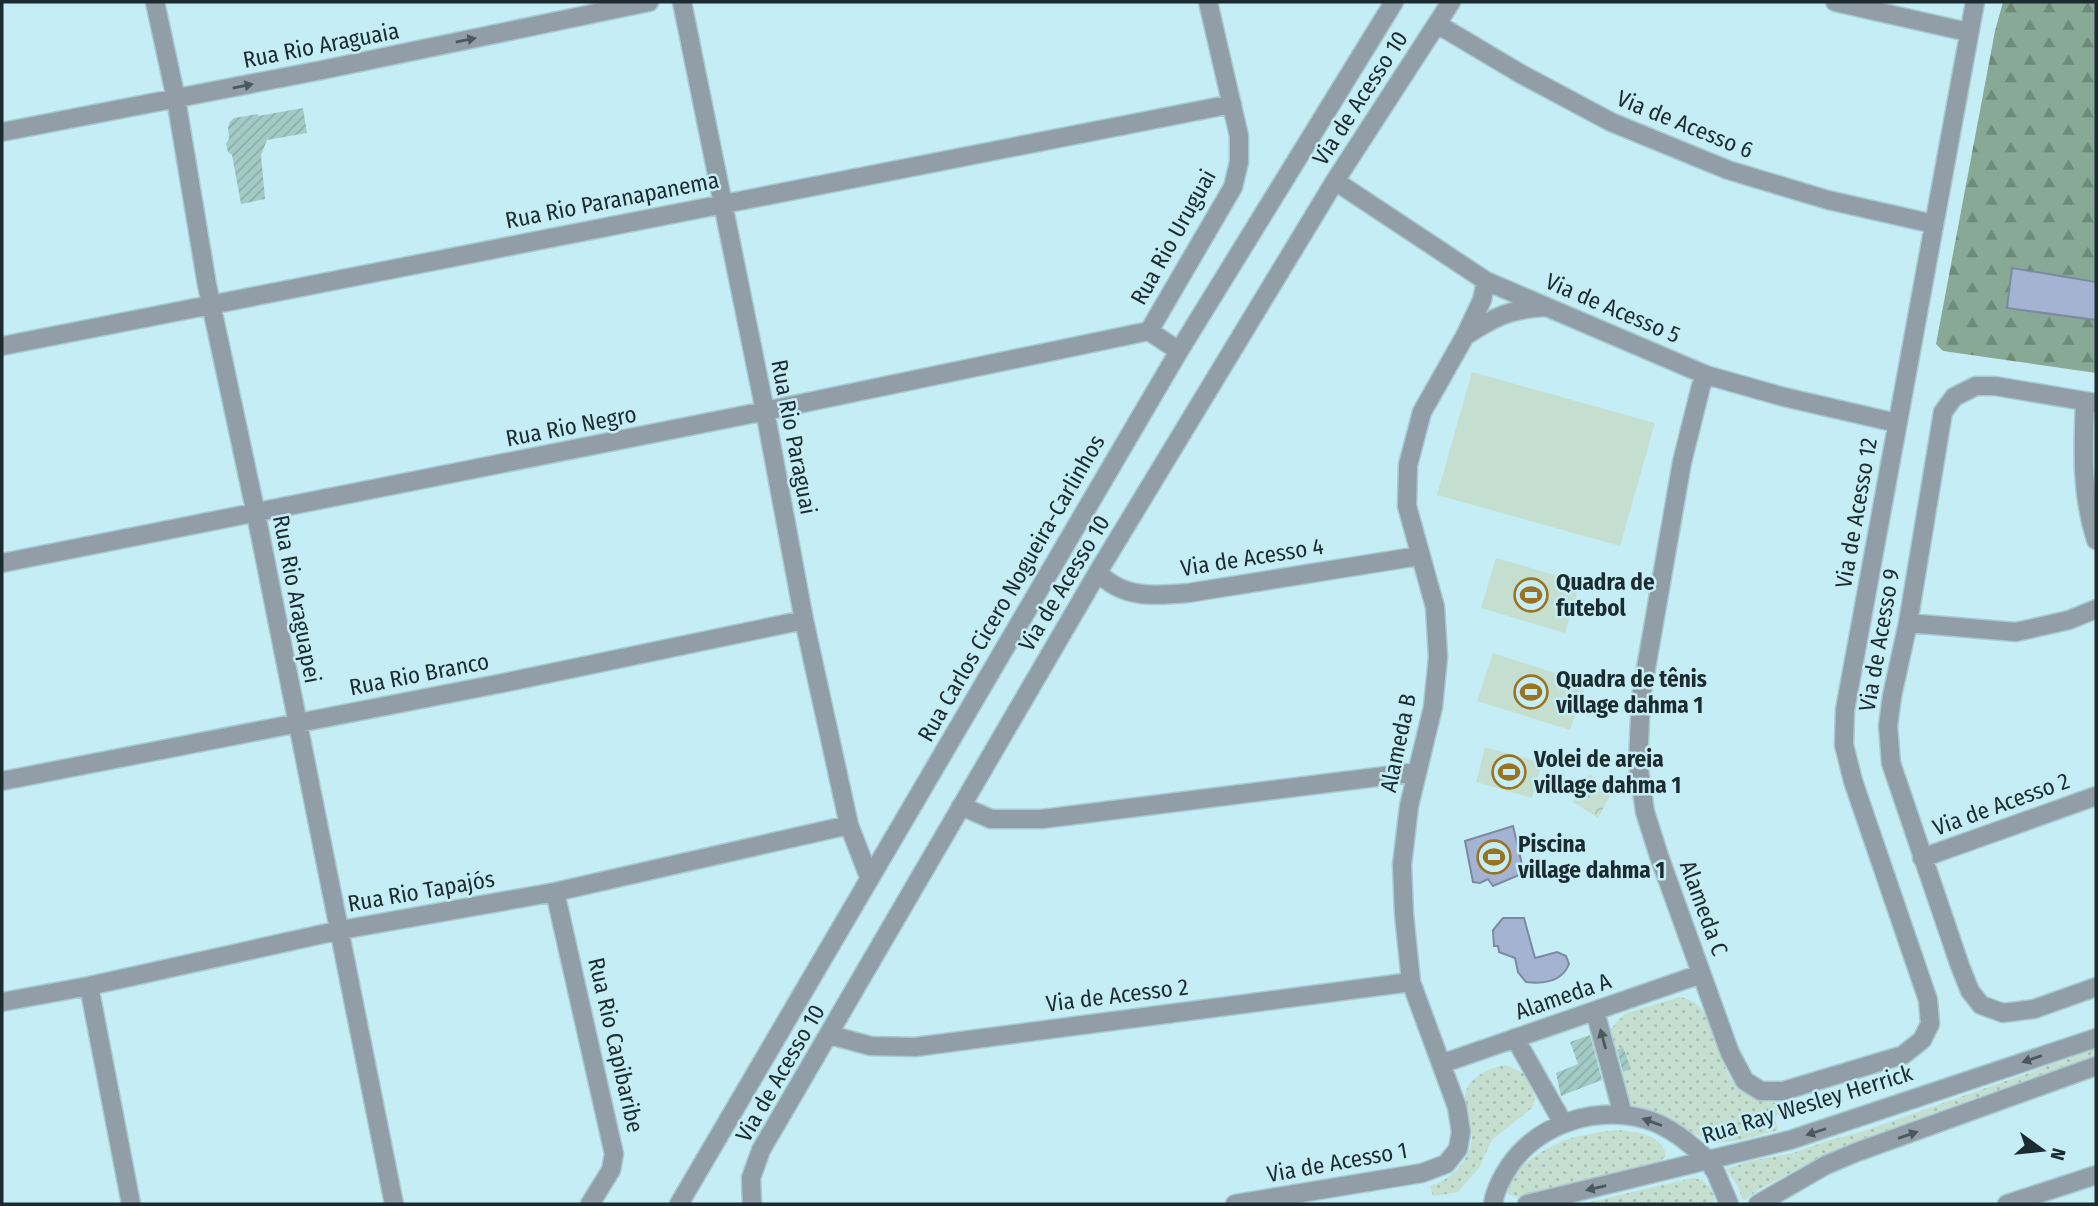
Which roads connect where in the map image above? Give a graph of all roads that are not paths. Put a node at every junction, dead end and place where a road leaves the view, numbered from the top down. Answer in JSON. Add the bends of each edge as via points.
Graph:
{"nodes":[{"id":1,"x":155,"y":2,"type":"edge"},
{"id":2,"x":649,"y":2,"type":"edge"},
{"id":3,"x":682,"y":2,"type":"edge"},
{"id":4,"x":1209,"y":2,"type":"edge"},
{"id":5,"x":1394,"y":2,"type":"edge"},
{"id":6,"x":1451,"y":2,"type":"edge"},
{"id":7,"x":1835,"y":2,"type":"edge"},
{"id":8,"x":1975,"y":2,"type":"edge"},
{"id":9,"x":1437,"y":24,"type":"junction"},
{"id":10,"x":1968,"y":32,"type":"junction"},
{"id":11,"x":176,"y":99,"type":"junction"},
{"id":12,"x":1231,"y":104,"type":"junction"},
{"id":13,"x":2,"y":132,"type":"edge"},
{"id":14,"x":1335,"y":181,"type":"junction"},
{"id":15,"x":723,"y":203,"type":"junction"},
{"id":16,"x":1934,"y":224,"type":"junction"},
{"id":17,"x":1486,"y":281,"type":"junction"},
{"id":18,"x":211,"y":305,"type":"junction"},
{"id":19,"x":1550,"y":307,"type":"junction"},
{"id":20,"x":1149,"y":331,"type":"junction"},
{"id":21,"x":1465,"y":336,"type":"junction"},
{"id":22,"x":2,"y":346,"type":"edge"},
{"id":23,"x":1179,"y":351,"type":"junction"},
{"id":24,"x":1706,"y":375,"type":"junction"},
{"id":25,"x":2091,"y":402,"type":"edge"},
{"id":26,"x":765,"y":411,"type":"junction"},
{"id":27,"x":1898,"y":423,"type":"junction"},
{"id":28,"x":256,"y":514,"type":"junction"},
{"id":29,"x":2096,"y":540,"type":"edge"},
{"id":30,"x":1419,"y":556,"type":"junction"},
{"id":31,"x":2,"y":564,"type":"edge"},
{"id":32,"x":1098,"y":572,"type":"junction"},
{"id":33,"x":2096,"y":609,"type":"edge"},
{"id":34,"x":804,"y":620,"type":"junction"},
{"id":35,"x":1908,"y":623,"type":"junction"},
{"id":36,"x":296,"y":722,"type":"junction"},
{"id":37,"x":1417,"y":772,"type":"junction"},
{"id":38,"x":2,"y":781,"type":"edge"},
{"id":39,"x":2096,"y":796,"type":"edge"},
{"id":40,"x":961,"y":806,"type":"junction"},
{"id":41,"x":849,"y":825,"type":"junction"},
{"id":42,"x":1922,"y":858,"type":"junction"},
{"id":43,"x":869,"y":877,"type":"junction"},
{"id":44,"x":555,"y":892,"type":"junction"},
{"id":45,"x":341,"y":930,"type":"junction"},
{"id":46,"x":1701,"y":974,"type":"junction"},
{"id":47,"x":1411,"y":982,"type":"junction"},
{"id":48,"x":89,"y":986,"type":"junction"},
{"id":49,"x":2096,"y":987,"type":"edge"},
{"id":50,"x":2,"y":1002,"type":"edge"},
{"id":51,"x":1595,"y":1011,"type":"junction"},
{"id":52,"x":830,"y":1035,"type":"junction"},
{"id":53,"x":1515,"y":1038,"type":"junction"},
{"id":54,"x":2096,"y":1038,"type":"edge"},
{"id":55,"x":1441,"y":1064,"type":"junction"},
{"id":56,"x":2096,"y":1066,"type":"edge"},
{"id":57,"x":1745,"y":1081,"type":"joint"},
{"id":58,"x":1623,"y":1115,"type":"junction"},
{"id":59,"x":1563,"y":1123,"type":"junction"},
{"id":60,"x":1707,"y":1160,"type":"junction"},
{"id":61,"x":1446,"y":1164,"type":"joint"},
{"id":62,"x":1826,"y":1165,"type":"junction"},
{"id":63,"x":2096,"y":1175,"type":"edge"},
{"id":64,"x":752,"y":1203,"type":"edge"},
{"id":65,"x":131,"y":1204,"type":"edge"},
{"id":66,"x":394,"y":1204,"type":"edge"},
{"id":67,"x":590,"y":1204,"type":"edge"},
{"id":68,"x":679,"y":1204,"type":"edge"},
{"id":69,"x":1235,"y":1204,"type":"edge"},
{"id":70,"x":1493,"y":1204,"type":"edge"},
{"id":71,"x":1527,"y":1204,"type":"edge"},
{"id":72,"x":1729,"y":1204,"type":"edge"},
{"id":73,"x":1758,"y":1204,"type":"edge"},
{"id":74,"x":1788,"y":1204,"type":"edge"},
{"id":75,"x":2007,"y":1204,"type":"edge"}],
"edges":[{"from":1,"to":11,"type":"street","name":"Rua Rio Araguapei"},
{"from":11,"to":2,"type":"street","name":"Rua Rio Araguaia","one_way":true},
{"from":3,"to":15,"type":"street","name":"Rua Rio Paraguai"},
{"from":4,"to":12,"type":"street","name":"Rua Rio Uruguai"},
{"from":5,"to":23,"type":"street","name":"Rua Carlos Cicero Nogueira-Carlinhos"},
{"from":6,"to":9,"type":"street","name":"Via de Acesso 10"},
{"from":7,"to":10,"type":"street"},
{"from":8,"to":10,"type":"street","name":"Via de Acesso 12"},
{"from":9,"to":14,"type":"street","name":"Via de Acesso 10"},
{"from":9,"to":16,"type":"street","name":"Via de Acesso 6","via":[[1611,122],[1728,170],[1828,200]]},
{"from":10,"to":16,"type":"street","name":"Via de Acesso 12"},
{"from":11,"to":13,"type":"street","name":"Rua Rio Araguaia"},
{"from":11,"to":18,"type":"street","name":"Rua Rio Araguapei"},
{"from":12,"to":15,"type":"street","name":"Rua Rio Paranapanema"},
{"from":12,"to":20,"type":"street","name":"Rua Rio Uruguai","via":[[1239,136],[1233,187]]},
{"from":14,"to":17,"type":"street","name":"Via de Acesso 5"},
{"from":14,"to":32,"type":"street","name":"Via de Acesso 10"},
{"from":15,"to":18,"type":"street","name":"Rua Rio Paranapanema"},
{"from":15,"to":26,"type":"street","name":"Rua Rio Paraguai"},
{"from":16,"to":27,"type":"street","name":"Via de Acesso 12"},
{"from":17,"to":19,"type":"street","name":"Via de Acesso 5"},
{"from":17,"to":21,"type":"street","name":"Alameda B"},
{"from":18,"to":22,"type":"street","name":"Rua Rio Paranapanema"},
{"from":18,"to":28,"type":"street","name":"Rua Rio Araguapei"},
{"from":19,"to":21,"type":"street","name":"Alameda B","via":[[1502,313]]},
{"from":19,"to":24,"type":"street","name":"Via de Acesso 5"},
{"from":20,"to":23,"type":"street"},
{"from":20,"to":26,"type":"street","name":"Rua Rio Negro"},
{"from":21,"to":30,"type":"street","name":"Alameda B","via":[[1422,412],[1408,465],[1407,506]]},
{"from":23,"to":43,"type":"street","name":"Rua Carlos Cicero Nogueira-Carlinhos"},
{"from":24,"to":27,"type":"street","name":"Via de Acesso 5"},
{"from":24,"to":46,"type":"street","name":"Alameda C","via":[[1682,461],[1641,697],[1638,763],[1645,812]]},
{"from":25,"to":29,"type":"street","via":[[2083,457],[2085,497]]},
{"from":25,"to":35,"type":"street","name":"Via de Acesso 9","via":[[1976,386],[1962,391],[1943,412]]},
{"from":26,"to":28,"type":"street","name":"Rua Rio Negro"},
{"from":26,"to":34,"type":"street","name":"Rua Rio Paraguai"},
{"from":27,"to":57,"type":"street","name":"Via de Acesso 12","via":[[1846,710],[1844,745],[1924,988],[1930,1024],[1922,1040],[1903,1055],[1783,1091],[1761,1091]]},
{"from":28,"to":31,"type":"street","name":"Rua Rio Negro"},
{"from":28,"to":36,"type":"street","name":"Rua Rio Araguapei"},
{"from":30,"to":32,"type":"street","name":"Via de Acesso 4","via":[[1150,596],[1118,589]]},
{"from":30,"to":37,"type":"street","name":"Alameda B","via":[[1435,607],[1438,657],[1433,707]]},
{"from":32,"to":40,"type":"street","name":"Via de Acesso 10"},
{"from":33,"to":35,"type":"street","via":[[2016,632]]},
{"from":34,"to":36,"type":"street","name":"Rua Rio Branco"},
{"from":34,"to":41,"type":"street","name":"Rua Rio Paraguai"},
{"from":35,"to":42,"type":"street","name":"Via de Acesso 9","via":[[1888,726],[1891,763]]},
{"from":36,"to":38,"type":"street","name":"Rua Rio Branco"},
{"from":36,"to":45,"type":"street","name":"Rua Rio Araguapei"},
{"from":37,"to":40,"type":"street","via":[[1042,819],[991,819]]},
{"from":37,"to":47,"type":"street","name":"Alameda B","via":[[1402,865]]},
{"from":39,"to":42,"type":"street","name":"Via de Acesso 2"},
{"from":40,"to":52,"type":"street","name":"Via de Acesso 10"},
{"from":41,"to":43,"type":"street","name":"Rua Rio Paraguai"},
{"from":41,"to":44,"type":"street","name":"Rua Rio Tapajós"},
{"from":42,"to":49,"type":"street","name":"Via de Acesso 9","via":[[1970,991],[1981,1005],[2003,1013],[2034,1009]]},
{"from":43,"to":68,"type":"street","name":"Rua Carlos Cicero Nogueira-Carlinhos"},
{"from":44,"to":45,"type":"street","name":"Rua Rio Tapajós"},
{"from":44,"to":67,"type":"street","name":"Rua Rio Capibaribe","via":[[614,1154],[611,1170]]},
{"from":45,"to":48,"type":"street","name":"Rua Rio Tapajós"},
{"from":45,"to":66,"type":"street","name":"Rua Rio Araguapei"},
{"from":46,"to":51,"type":"street","name":"Alameda A"},
{"from":46,"to":57,"type":"street","name":"Alameda C"},
{"from":47,"to":52,"type":"street","name":"Via de Acesso 2","via":[[915,1047],[871,1046]]},
{"from":47,"to":55,"type":"street","name":"Alameda B"},
{"from":48,"to":50,"type":"street","name":"Rua Rio Tapajós"},
{"from":48,"to":65,"type":"street"},
{"from":51,"to":53,"type":"street","name":"Alameda A"},
{"from":58,"to":51,"type":"street","one_way":true},
{"from":52,"to":64,"type":"street","name":"Via de Acesso 10","via":[[761,1150],[751,1178]]},
{"from":53,"to":55,"type":"street","name":"Alameda A"},
{"from":53,"to":59,"type":"street"},
{"from":54,"to":60,"type":"street","name":"Rua Ray Wesley Herrick","one_way":true,"via":[[1813,1133]]},
{"from":55,"to":61,"type":"street","name":"Alameda B","via":[[1461,1132],[1458,1149]]},
{"from":62,"to":56,"type":"street","one_way":true},
{"from":58,"to":59,"type":"street"},
{"from":60,"to":58,"type":"street","one_way":true,"via":[[1668,1128]]},
{"from":59,"to":70,"type":"street","via":[[1537,1138],[1515,1159],[1503,1175]]},
{"from":60,"to":71,"type":"street","name":"Rua Ray Wesley Herrick","one_way":true},
{"from":60,"to":72,"type":"street"},
{"from":61,"to":69,"type":"street","name":"Via de Acesso 1","via":[[1422,1173]]},
{"from":62,"to":73,"type":"street"},
{"from":62,"to":74,"type":"street","via":[[1802,1182]]},
{"from":63,"to":75,"type":"street"}]}
